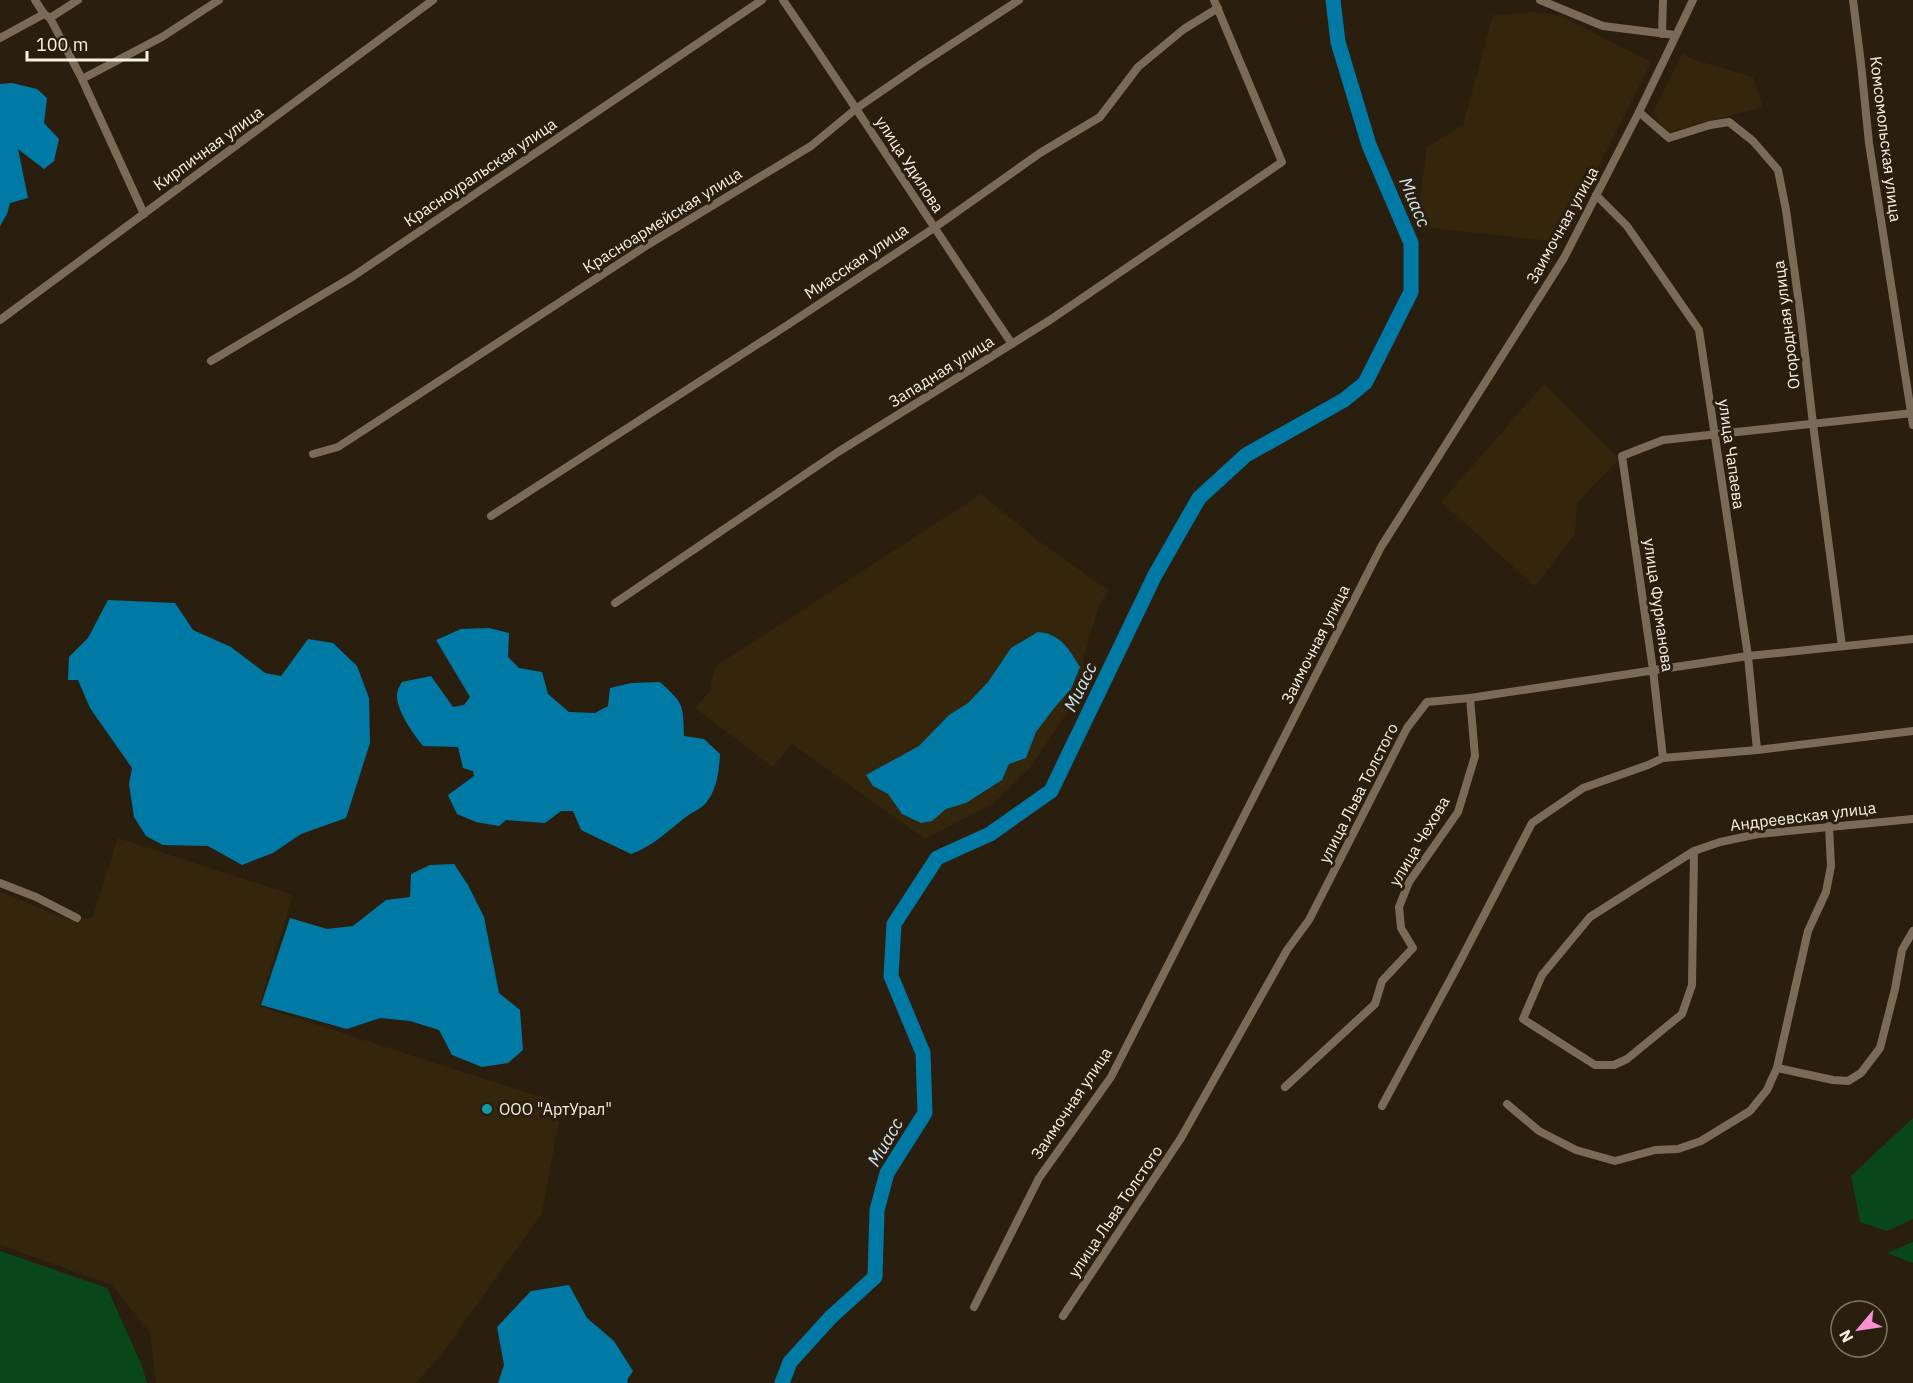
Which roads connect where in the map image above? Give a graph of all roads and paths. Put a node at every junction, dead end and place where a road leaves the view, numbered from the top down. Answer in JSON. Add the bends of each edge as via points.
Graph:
{"nodes":[{"id":1,"x":35,"y":0,"type":"edge"},
{"id":2,"x":78,"y":0,"type":"edge"},
{"id":3,"x":219,"y":0,"type":"edge"},
{"id":4,"x":433,"y":0,"type":"edge"},
{"id":5,"x":762,"y":0,"type":"edge"},
{"id":6,"x":783,"y":0,"type":"edge"},
{"id":7,"x":1019,"y":0,"type":"edge"},
{"id":8,"x":1540,"y":0,"type":"edge"},
{"id":9,"x":1664,"y":0,"type":"edge"},
{"id":10,"x":1693,"y":0,"type":"edge"},
{"id":11,"x":1852,"y":0,"type":"edge"},
{"id":12,"x":1216,"y":4,"type":"edge"},
{"id":13,"x":47,"y":16,"type":"junction"},
{"id":14,"x":1662,"y":34,"type":"junction"},
{"id":15,"x":1675,"y":35,"type":"junction"},
{"id":16,"x":0,"y":38,"type":"edge"},
{"id":17,"x":82,"y":79,"type":"junction"},
{"id":18,"x":857,"y":108,"type":"junction"},
{"id":19,"x":1639,"y":112,"type":"junction"},
{"id":20,"x":1596,"y":195,"type":"junction"},
{"id":21,"x":144,"y":214,"type":"junction"},
{"id":22,"x":934,"y":228,"type":"junction"},
{"id":23,"x":0,"y":320,"type":"edge"},
{"id":24,"x":1012,"y":344,"type":"junction"},
{"id":25,"x":211,"y":361,"type":"dead end"},
{"id":26,"x":1912,"y":413,"type":"edge"},
{"id":27,"x":1813,"y":424,"type":"junction"},
{"id":28,"x":1913,"y":425,"type":"edge"},
{"id":29,"x":1714,"y":436,"type":"junction"},
{"id":30,"x":313,"y":454,"type":"dead end"},
{"id":31,"x":491,"y":516,"type":"dead end"},
{"id":32,"x":615,"y":603,"type":"dead end"},
{"id":33,"x":1913,"y":639,"type":"edge"},
{"id":34,"x":1842,"y":646,"type":"junction"},
{"id":35,"x":1748,"y":656,"type":"junction"},
{"id":36,"x":1653,"y":670,"type":"junction"},
{"id":37,"x":1470,"y":698,"type":"junction"},
{"id":38,"x":1913,"y":731,"type":"edge"},
{"id":39,"x":1757,"y":750,"type":"junction"},
{"id":40,"x":1663,"y":758,"type":"junction"},
{"id":41,"x":1913,"y":819,"type":"edge"},
{"id":42,"x":1829,"y":826,"type":"junction"},
{"id":43,"x":1694,"y":851,"type":"junction"},
{"id":44,"x":0,"y":883,"type":"edge"},
{"id":45,"x":77,"y":918,"type":"dead end"},
{"id":46,"x":1913,"y":931,"type":"edge"},
{"id":47,"x":1777,"y":1068,"type":"junction"},
{"id":48,"x":1285,"y":1087,"type":"dead end"},
{"id":49,"x":1507,"y":1104,"type":"dead end"},
{"id":50,"x":1382,"y":1107,"type":"dead end"},
{"id":51,"x":974,"y":1307,"type":"dead end"},
{"id":52,"x":1063,"y":1316,"type":"dead end"}],
"edges":[{"from":1,"to":13,"type":"street"},
{"from":2,"to":13,"type":"street"},
{"from":3,"to":17,"type":"street","via":[[162,37]]},
{"from":4,"to":21,"type":"street","name":"Кирпичная улица"},
{"from":5,"to":25,"type":"street","name":"Красноуральская улица","via":[[352,277]]},
{"from":6,"to":18,"type":"street","name":"улица Удилова"},
{"from":7,"to":18,"type":"street","name":"Красноармейская улица"},
{"from":8,"to":14,"type":"street","via":[[1603,26]]},
{"from":9,"to":14,"type":"street"},
{"from":10,"to":15,"type":"street","name":"Заимочная улица"},
{"from":11,"to":26,"type":"street","name":"Комсомольская улица","via":[[1869,143]]},
{"from":12,"to":22,"type":"street","name":"Миасская улица","via":[[1138,68],[1100,117],[1040,153]]},
{"from":12,"to":24,"type":"street","name":"Западная улица","via":[[1282,162]]},
{"from":13,"to":16,"type":"street"},
{"from":13,"to":17,"type":"street"},
{"from":14,"to":15,"type":"street"},
{"from":15,"to":19,"type":"street","name":"Заимочная улица"},
{"from":17,"to":21,"type":"street"},
{"from":18,"to":22,"type":"street","name":"улица Удилова"},
{"from":18,"to":30,"type":"street","name":"Красноармейская улица","via":[[811,146],[649,244],[338,447]]},
{"from":19,"to":20,"type":"street","name":"Заимочная улица"},
{"from":19,"to":27,"type":"street","name":"Огородная улица","via":[[1670,138],[1710,124],[1729,122],[1753,141],[1778,170]]},
{"from":20,"to":29,"type":"street","name":"улица Чапаева","via":[[1627,226],[1699,330]]},
{"from":20,"to":51,"type":"street","name":"Заимочная улица","via":[[1564,258],[1381,547],[1111,1077],[1039,1178]]},
{"from":21,"to":23,"type":"street","name":"Кирпичная улица"},
{"from":22,"to":24,"type":"street","name":"улица Удилова"},
{"from":22,"to":31,"type":"street","name":"Миасская улица"},
{"from":24,"to":32,"type":"street","name":"Западная улица","via":[[838,452]]},
{"from":26,"to":27,"type":"street"},
{"from":26,"to":28,"type":"street","name":"Комсомольская улица"},
{"from":27,"to":29,"type":"street"},
{"from":27,"to":34,"type":"street","name":"Огородная улица"},
{"from":29,"to":35,"type":"street","name":"улица Чапаева"},
{"from":29,"to":36,"type":"street","name":"улица Фурманова","via":[[1663,440],[1622,456]]},
{"from":33,"to":34,"type":"street","name":"улица Льва Толстого"},
{"from":34,"to":35,"type":"street","name":"улица Льва Толстого"},
{"from":35,"to":36,"type":"street","name":"улица Льва Толстого"},
{"from":35,"to":39,"type":"street","name":"улица Чапаева"},
{"from":36,"to":37,"type":"street","name":"улица Льва Толстого"},
{"from":36,"to":40,"type":"street","name":"улица Фурманова"},
{"from":37,"to":48,"type":"street","name":"улица Чехова","via":[[1475,756],[1458,812],[1409,882],[1399,907],[1401,928],[1413,948],[1382,981],[1375,1004]]},
{"from":37,"to":52,"type":"street","name":"улица Льва Толстого","via":[[1427,702],[1407,728],[1309,920],[1287,950],[1181,1138]]},
{"from":38,"to":39,"type":"street"},
{"from":39,"to":40,"type":"street"},
{"from":40,"to":50,"type":"street","via":[[1583,788],[1532,823]]},
{"from":41,"to":42,"type":"street","name":"Андреевская улица"},
{"from":42,"to":43,"type":"street","name":"Андреевская улица","via":[[1758,834]]},
{"from":42,"to":47,"type":"street","via":[[1831,866],[1826,892],[1808,932]]},
{"from":43,"to":43,"type":"street","name":"Андреевская улица","via":[[1590,917],[1542,975],[1523,1020],[1595,1065],[1614,1065],[1682,1014],[1692,985]]},
{"from":44,"to":45,"type":"street"},
{"from":46,"to":47,"type":"street","via":[[1902,950],[1880,1048],[1861,1073],[1848,1081]]},
{"from":47,"to":49,"type":"street","via":[[1767,1090],[1750,1111],[1701,1141],[1616,1161],[1575,1150],[1548,1136]]}]}
